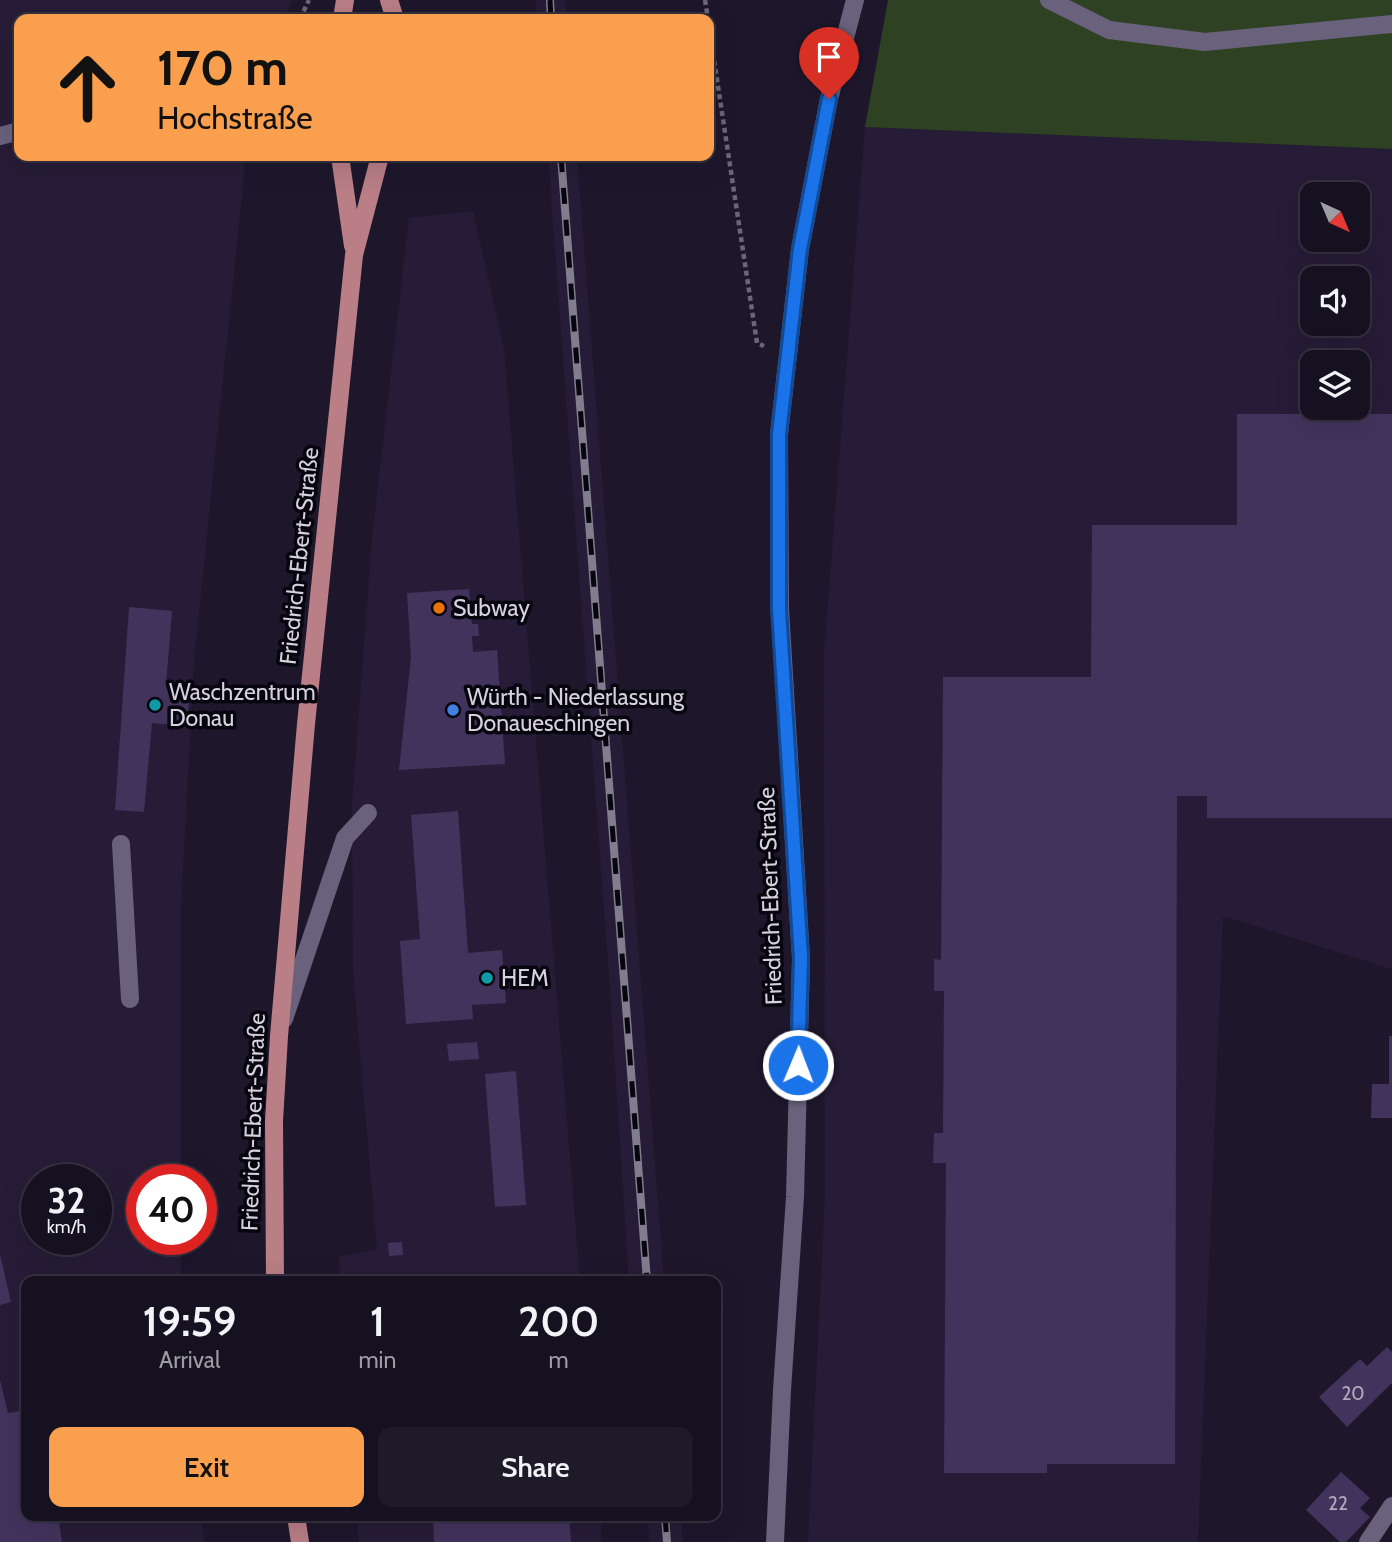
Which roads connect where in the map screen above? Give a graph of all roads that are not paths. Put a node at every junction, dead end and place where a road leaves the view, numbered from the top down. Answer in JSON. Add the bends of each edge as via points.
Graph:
{"nodes":[{"id":1,"x":855,"y":0,"type":"edge"},
{"id":2,"x":1049,"y":0,"type":"edge"},
{"id":3,"x":1392,"y":24,"type":"edge"},
{"id":4,"x":341,"y":161,"type":"edge"},
{"id":5,"x":379,"y":161,"type":"edge"},
{"id":6,"x":354,"y":255,"type":"junction"},
{"id":7,"x":368,"y":813,"type":"dead end"},
{"id":8,"x":121,"y":844,"type":"dead end"},
{"id":9,"x":130,"y":999,"type":"dead end"},
{"id":10,"x":279,"y":1035,"type":"junction"},
{"id":11,"x":275,"y":1276,"type":"edge"},
{"id":12,"x":1392,"y":1506,"type":"edge"},
{"id":13,"x":297,"y":1521,"type":"edge"},
{"id":14,"x":300,"y":1542,"type":"edge"},
{"id":15,"x":775,"y":1542,"type":"edge"},
{"id":16,"x":1368,"y":1542,"type":"edge"}],
"edges":[{"from":1,"to":15,"type":"street","name":"Friedrich-Ebert-Straße","via":[[829,99],[800,249],[778,456],[779,609],[801,958],[795,1197]]},
{"from":2,"to":3,"type":"street","via":[[1109,30],[1205,42]]},
{"from":4,"to":6,"type":"main road","name":"Friedrich-Ebert-Straße"},
{"from":5,"to":6,"type":"main road","name":"Friedrich-Ebert-Straße"},
{"from":6,"to":10,"type":"main road","name":"Friedrich-Ebert-Straße"},
{"from":7,"to":10,"type":"street","via":[[345,838]]},
{"from":8,"to":9,"type":"street"},
{"from":10,"to":11,"type":"main road","name":"Friedrich-Ebert-Straße","via":[[274,1121]]},
{"from":12,"to":16,"type":"street"},
{"from":13,"to":14,"type":"main road"}]}
